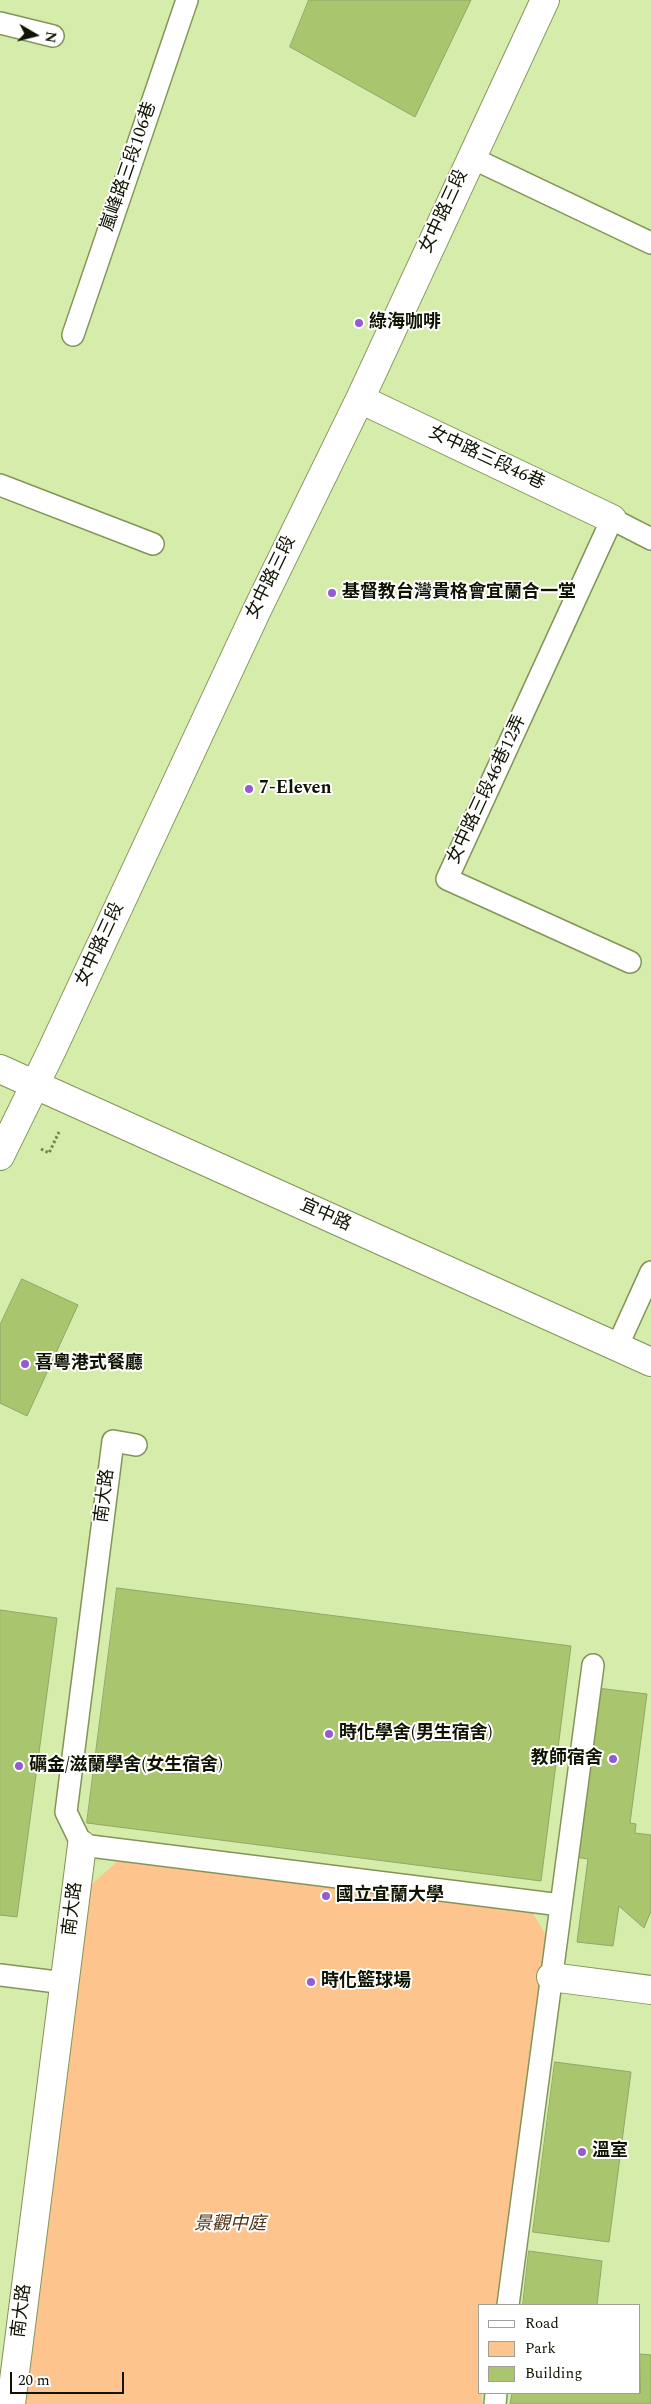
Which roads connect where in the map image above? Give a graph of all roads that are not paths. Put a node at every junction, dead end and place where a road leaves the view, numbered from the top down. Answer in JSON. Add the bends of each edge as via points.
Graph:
{"nodes":[{"id":1,"x":187,"y":0,"type":"edge"},
{"id":2,"x":545,"y":0,"type":"edge"},
{"id":3,"x":0,"y":23,"type":"edge"},
{"id":4,"x":53,"y":36,"type":"dead end"},
{"id":5,"x":470,"y":157,"type":"junction"},
{"id":6,"x":651,"y":243,"type":"edge"},
{"id":7,"x":73,"y":334,"type":"dead end"},
{"id":8,"x":360,"y":399,"type":"junction"},
{"id":9,"x":0,"y":485,"type":"edge"},
{"id":10,"x":612,"y":519,"type":"junction"},
{"id":11,"x":651,"y":539,"type":"edge"},
{"id":12,"x":153,"y":544,"type":"dead end"},
{"id":13,"x":630,"y":962,"type":"dead end"},
{"id":14,"x":0,"y":1069,"type":"edge"},
{"id":15,"x":34,"y":1085,"type":"junction"},
{"id":16,"x":0,"y":1156,"type":"edge"},
{"id":17,"x":651,"y":1272,"type":"edge"},
{"id":18,"x":617,"y":1347,"type":"junction"},
{"id":19,"x":651,"y":1362,"type":"edge"},
{"id":20,"x":136,"y":1444,"type":"dead end"},
{"id":21,"x":593,"y":1665,"type":"dead end"},
{"id":22,"x":82,"y":1845,"type":"junction"},
{"id":23,"x":561,"y":1904,"type":"junction"},
{"id":24,"x":0,"y":1975,"type":"edge"},
{"id":25,"x":551,"y":1977,"type":"junction"},
{"id":26,"x":65,"y":1983,"type":"junction"},
{"id":27,"x":651,"y":1990,"type":"edge"},
{"id":28,"x":508,"y":2304,"type":"edge"},
{"id":29,"x":11,"y":2404,"type":"edge"}],
"edges":[{"from":1,"to":7,"type":"lane","name":"嵐峰路三段106巷"},
{"from":2,"to":5,"type":"street","name":"女中路三段"},
{"from":3,"to":4,"type":"lane"},
{"from":5,"to":6,"type":"lane"},
{"from":5,"to":8,"type":"street","name":"女中路三段"},
{"from":8,"to":10,"type":"street","name":"女中路三段46巷"},
{"from":8,"to":15,"type":"street","name":"女中路三段"},
{"from":9,"to":12,"type":"lane"},
{"from":10,"to":11,"type":"lane"},
{"from":10,"to":13,"type":"lane","name":"女中路三段46巷12弄","via":[[447,879]]},
{"from":14,"to":15,"type":"street","name":"宜中路"},
{"from":15,"to":16,"type":"street","name":"女中路三段"},
{"from":15,"to":18,"type":"street","name":"宜中路"},
{"from":17,"to":18,"type":"lane"},
{"from":18,"to":19,"type":"street","name":"宜中路"},
{"from":20,"to":22,"type":"lane","name":"南大路","via":[[113,1441],[66,1812]]},
{"from":21,"to":23,"type":"lane"},
{"from":22,"to":23,"type":"lane"},
{"from":22,"to":26,"type":"street","name":"南大路"},
{"from":23,"to":25,"type":"lane"},
{"from":24,"to":26,"type":"lane"},
{"from":25,"to":27,"type":"street"},
{"from":25,"to":28,"type":"lane"},
{"from":26,"to":29,"type":"street","name":"南大路"}]}
